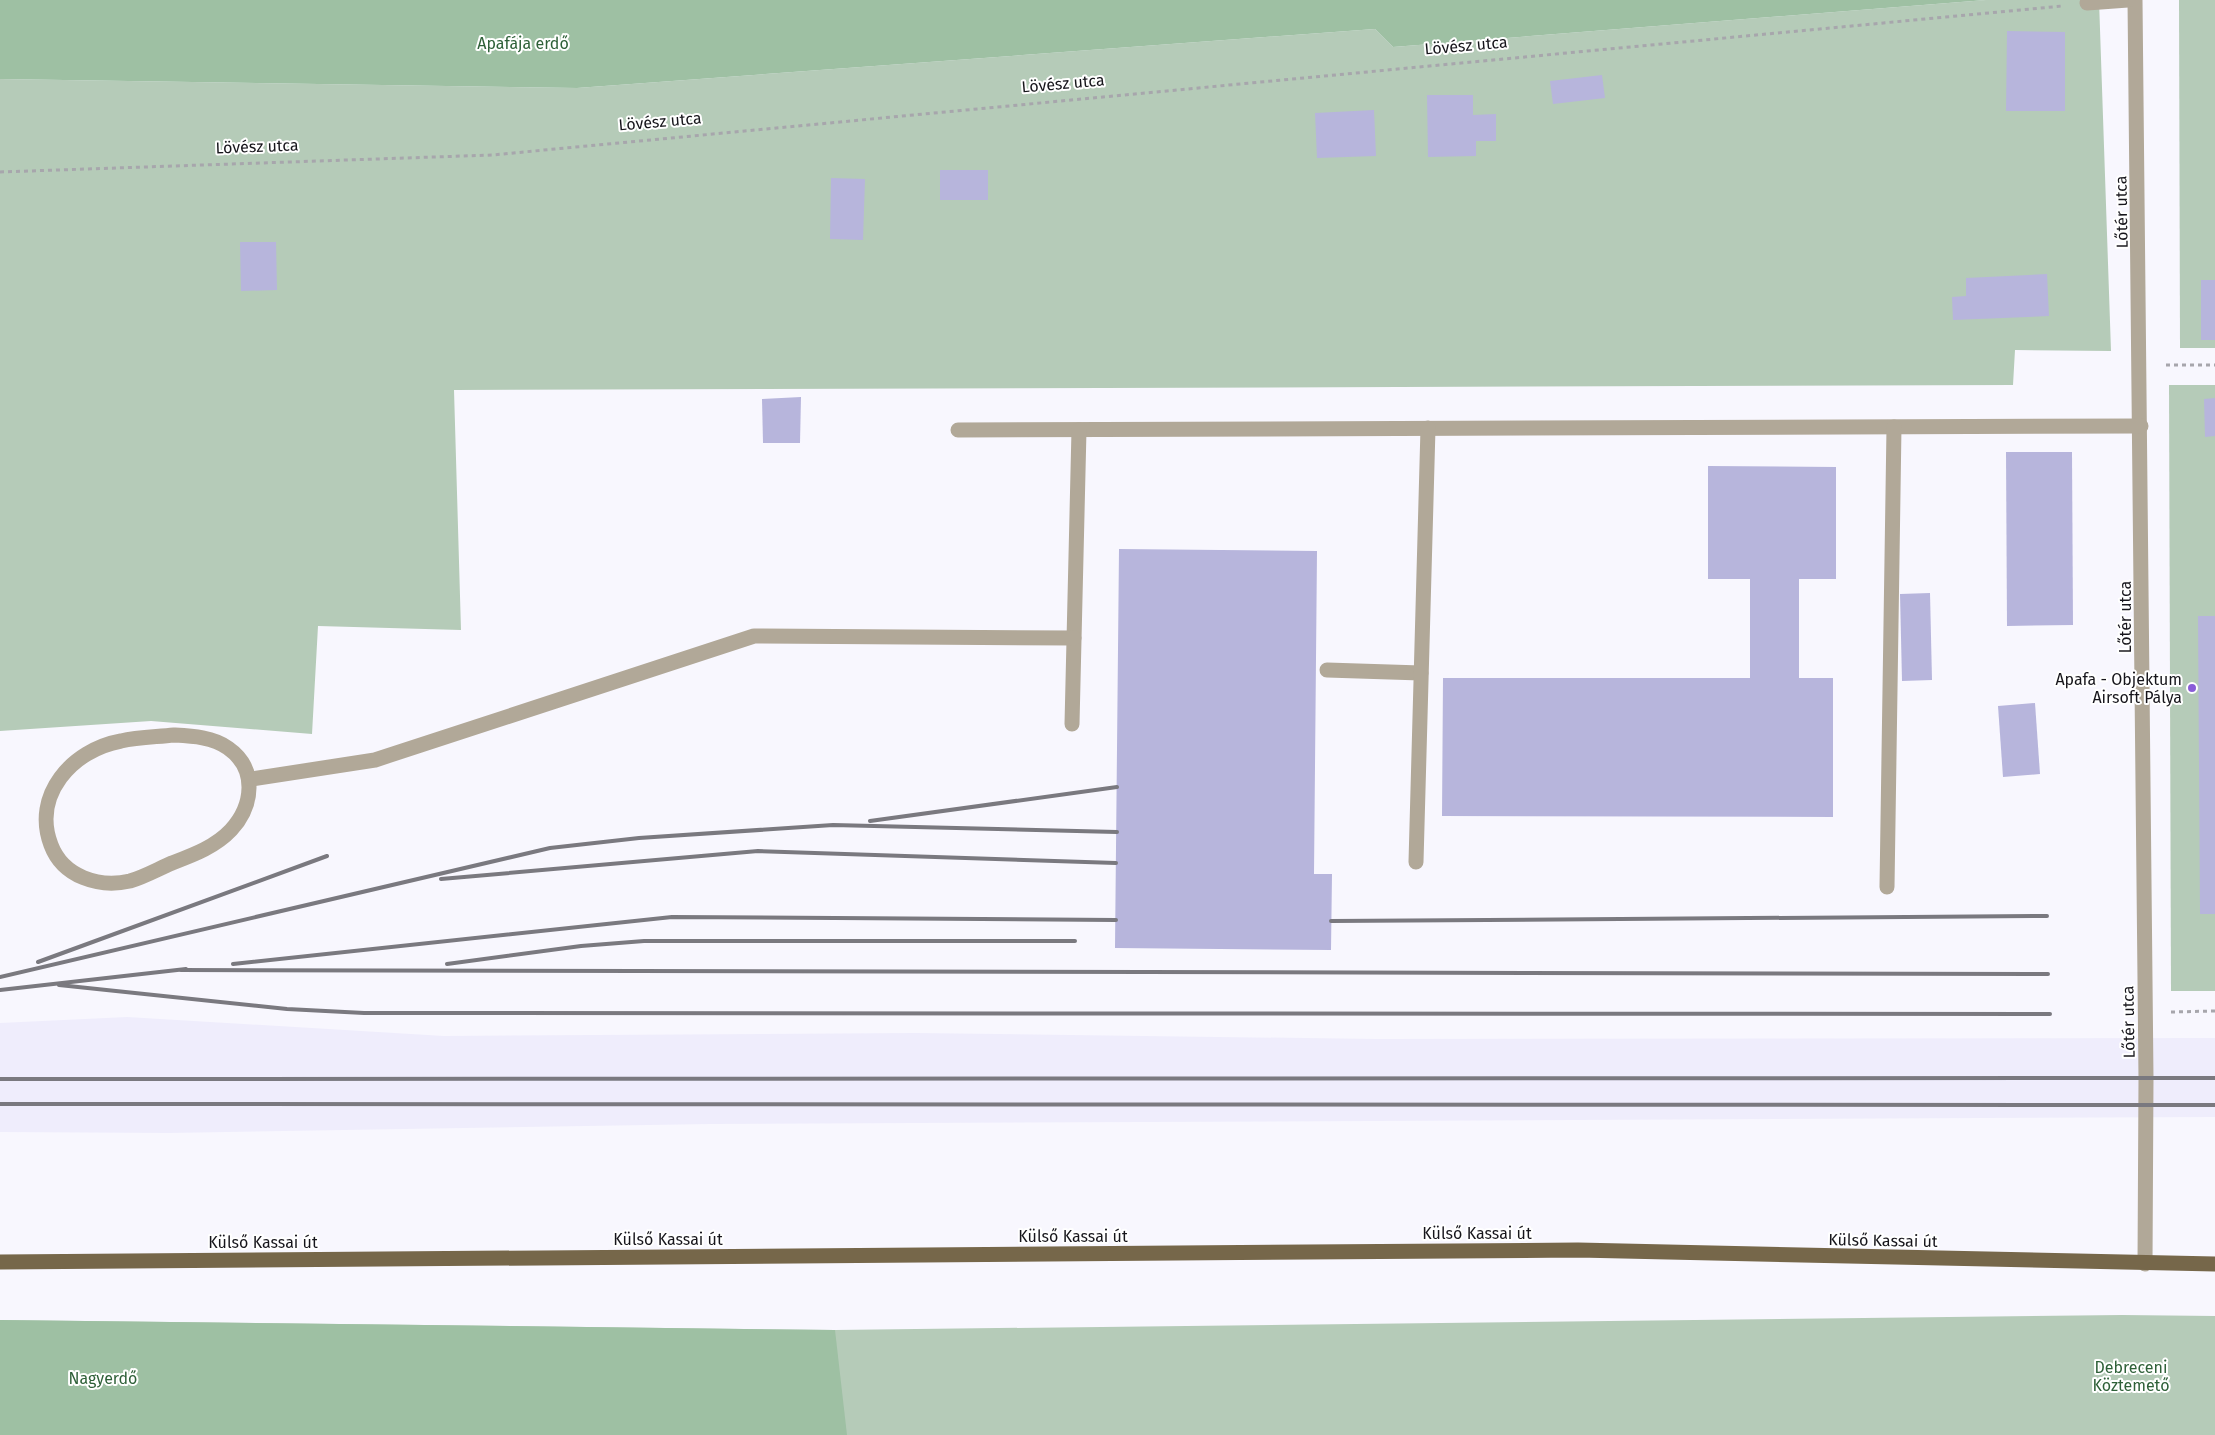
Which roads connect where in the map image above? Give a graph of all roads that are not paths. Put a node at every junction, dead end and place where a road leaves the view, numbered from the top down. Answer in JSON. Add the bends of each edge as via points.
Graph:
{"nodes":[{"id":1,"x":2128,"y":0,"type":"edge"},
{"id":2,"x":2135,"y":0,"type":"edge"},
{"id":3,"x":2087,"y":3,"type":"road end"},
{"id":4,"x":1894,"y":426,"type":"junction"},
{"id":5,"x":2140,"y":426,"type":"junction"},
{"id":6,"x":1428,"y":428,"type":"junction"},
{"id":7,"x":958,"y":430,"type":"dead end"},
{"id":8,"x":1079,"y":430,"type":"junction"},
{"id":9,"x":1074,"y":638,"type":"junction"},
{"id":10,"x":1327,"y":670,"type":"dead end"},
{"id":11,"x":1421,"y":673,"type":"junction"},
{"id":12,"x":1072,"y":724,"type":"dead end"},
{"id":13,"x":250,"y":779,"type":"junction"},
{"id":14,"x":1416,"y":862,"type":"dead end"},
{"id":15,"x":1887,"y":886,"type":"dead end"},
{"id":16,"x":0,"y":1262,"type":"edge"},
{"id":17,"x":2145,"y":1264,"type":"junction"},
{"id":18,"x":2215,"y":1264,"type":"edge"}],
"edges":[{"from":1,"to":3,"type":"street"},
{"from":2,"to":5,"type":"street","name":"Lőtér utca"},
{"from":4,"to":5,"type":"street"},
{"from":4,"to":6,"type":"street"},
{"from":4,"to":15,"type":"street"},
{"from":5,"to":17,"type":"street","name":"Lőtér utca"},
{"from":6,"to":8,"type":"street"},
{"from":6,"to":11,"type":"street"},
{"from":7,"to":8,"type":"street"},
{"from":8,"to":9,"type":"street"},
{"from":9,"to":12,"type":"street"},
{"from":9,"to":13,"type":"street","via":[[754,636],[375,760]]},
{"from":10,"to":11,"type":"street"},
{"from":11,"to":14,"type":"street"},
{"from":13,"to":13,"type":"street","via":[[247,806],[230,830],[206,849],[131,880],[111,884],[80,877],[65,867],[47,834],[48,797],[65,771],[91,751],[119,741],[174,735],[202,737],[228,748],[242,762]]},
{"from":16,"to":17,"type":"main road","name":"Külső Kassai út","via":[[1578,1250]]},
{"from":17,"to":18,"type":"main road","name":"Külső Kassai út"}]}
